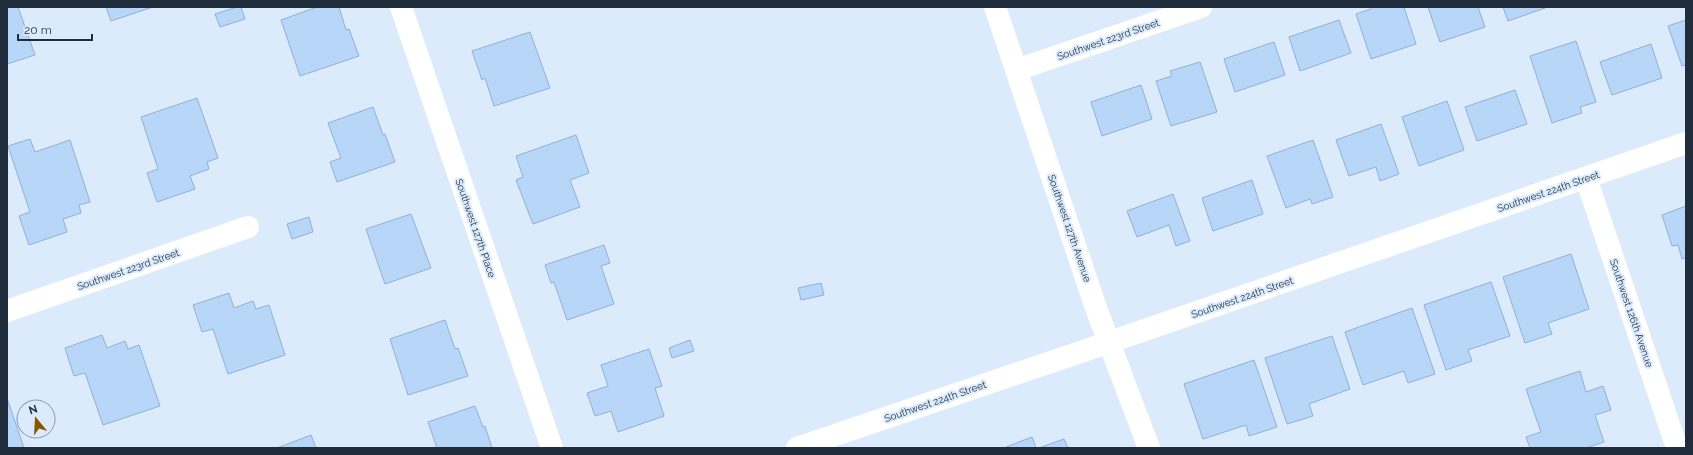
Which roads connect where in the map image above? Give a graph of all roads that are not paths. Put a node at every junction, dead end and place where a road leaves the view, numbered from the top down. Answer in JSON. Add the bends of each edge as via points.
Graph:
{"nodes":[{"id":1,"x":401,"y":7,"type":"edge"},
{"id":2,"x":995,"y":7,"type":"edge"},
{"id":3,"x":1201,"y":7,"type":"edge"},
{"id":4,"x":1016,"y":70,"type":"junction"},
{"id":5,"x":1686,"y":143,"type":"edge"},
{"id":6,"x":1586,"y":178,"type":"junction"},
{"id":7,"x":248,"y":227,"type":"dead end"},
{"id":8,"x":7,"y":311,"type":"edge"},
{"id":9,"x":1110,"y":342,"type":"junction"},
{"id":10,"x":552,"y":448,"type":"edge"},
{"id":11,"x":797,"y":448,"type":"edge"},
{"id":12,"x":1149,"y":448,"type":"edge"},
{"id":13,"x":1677,"y":448,"type":"edge"}],
"edges":[{"from":1,"to":10,"type":"street","name":"Southwest 127th Place"},
{"from":2,"to":4,"type":"street","name":"Southwest 127th Avenue"},
{"from":3,"to":4,"type":"street","name":"Southwest 223rd Street"},
{"from":4,"to":9,"type":"street","name":"Southwest 127th Avenue","via":[[1096,308]]},
{"from":5,"to":6,"type":"street","name":"Southwest 224th Street"},
{"from":6,"to":9,"type":"street","name":"Southwest 224th Street"},
{"from":6,"to":13,"type":"street","name":"Southwest 126th Avenue"},
{"from":7,"to":8,"type":"street","name":"Southwest 223rd Street"},
{"from":9,"to":11,"type":"street","name":"Southwest 224th Street"},
{"from":9,"to":12,"type":"street","name":"Southwest 127th Avenue"}]}
